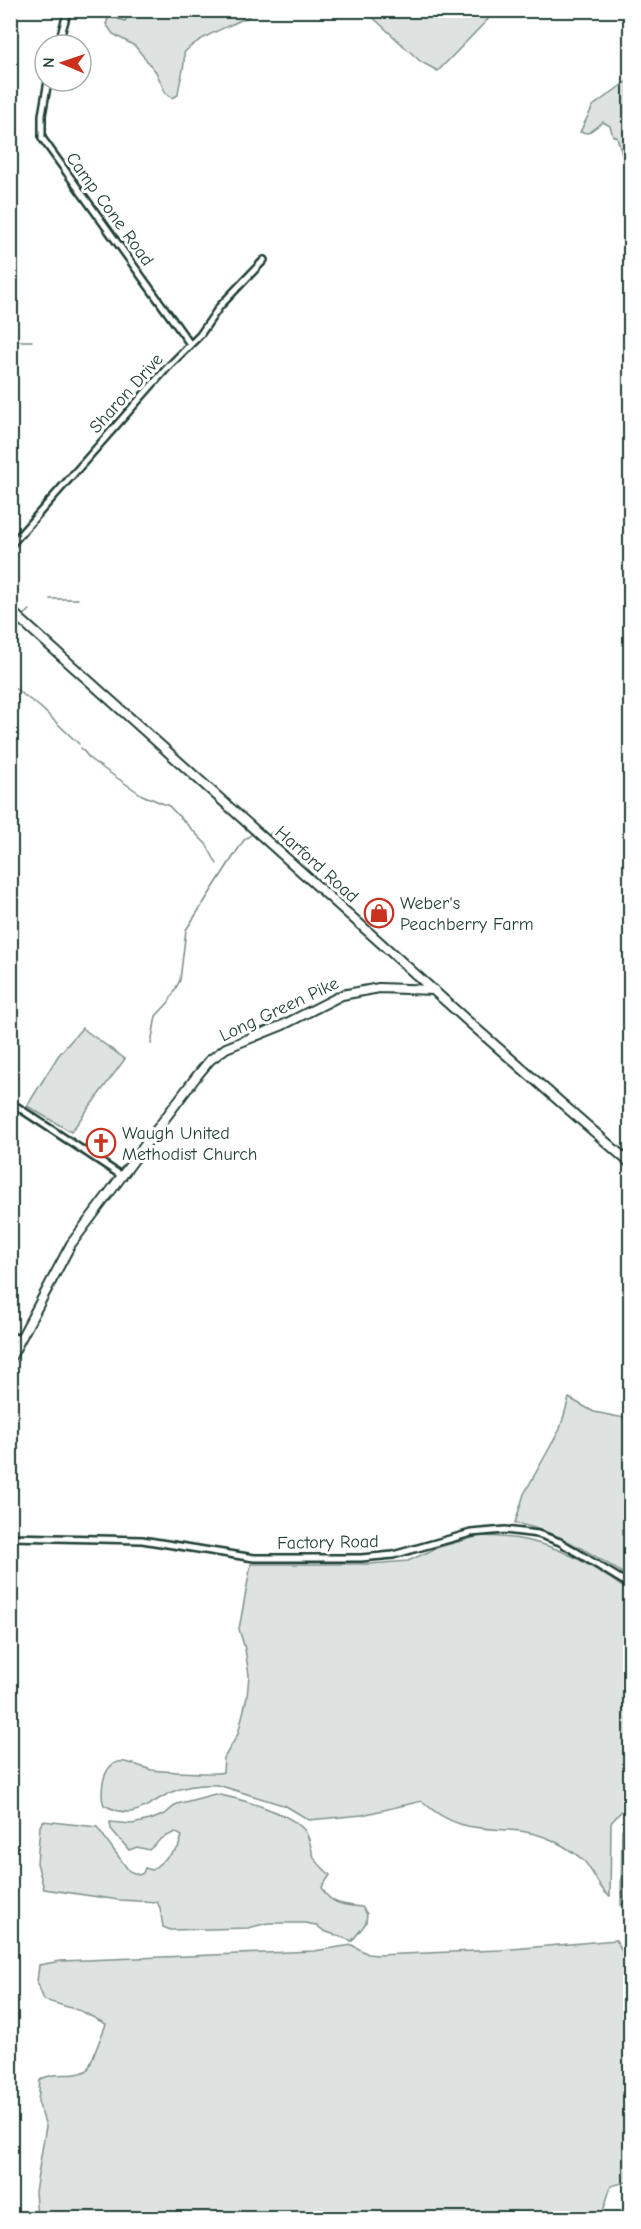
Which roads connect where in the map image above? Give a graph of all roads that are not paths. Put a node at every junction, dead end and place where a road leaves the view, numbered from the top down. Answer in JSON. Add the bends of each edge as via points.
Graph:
{"nodes":[{"id":1,"x":68,"y":10,"type":"edge"},
{"id":2,"x":63,"y":33,"type":"edge"},
{"id":3,"x":46,"y":93,"type":"edge"},
{"id":4,"x":264,"y":260,"type":"dead end"},
{"id":5,"x":190,"y":344,"type":"junction"},
{"id":6,"x":10,"y":546,"type":"edge"},
{"id":7,"x":10,"y":610,"type":"edge"},
{"id":8,"x":434,"y":990,"type":"junction"},
{"id":9,"x":10,"y":1102,"type":"edge"},
{"id":10,"x":630,"y":1163,"type":"edge"},
{"id":11,"x":122,"y":1176,"type":"junction"},
{"id":12,"x":10,"y":1335,"type":"edge"},
{"id":13,"x":20,"y":1340,"type":"junction"},
{"id":14,"x":10,"y":1359,"type":"edge"},
{"id":15,"x":10,"y":1537,"type":"edge"},
{"id":16,"x":630,"y":1585,"type":"edge"}],
"edges":[{"from":1,"to":2,"type":"street"},
{"from":3,"to":5,"type":"street","name":"Camp Cone Road","via":[[42,138]]},
{"from":4,"to":5,"type":"street","name":"Sharon Drive"},
{"from":5,"to":6,"type":"street","name":"Sharon Drive"},
{"from":7,"to":8,"type":"main road","name":"Harford Road"},
{"from":8,"to":10,"type":"main road","name":"Harford Road"},
{"from":8,"to":11,"type":"main road","name":"Long Green Pike","via":[[379,988],[350,992],[226,1048],[206,1065]]},
{"from":9,"to":11,"type":"street"},
{"from":11,"to":13,"type":"main road","name":"Long Green Pike","via":[[66,1251]]},
{"from":12,"to":13,"type":"street"},
{"from":13,"to":14,"type":"main road","name":"Long Green Pike"},
{"from":15,"to":16,"type":"street","name":"Factory Road","via":[[142,1540],[254,1558],[361,1558],[402,1553],[471,1533],[505,1530],[538,1534],[560,1542]]}]}
